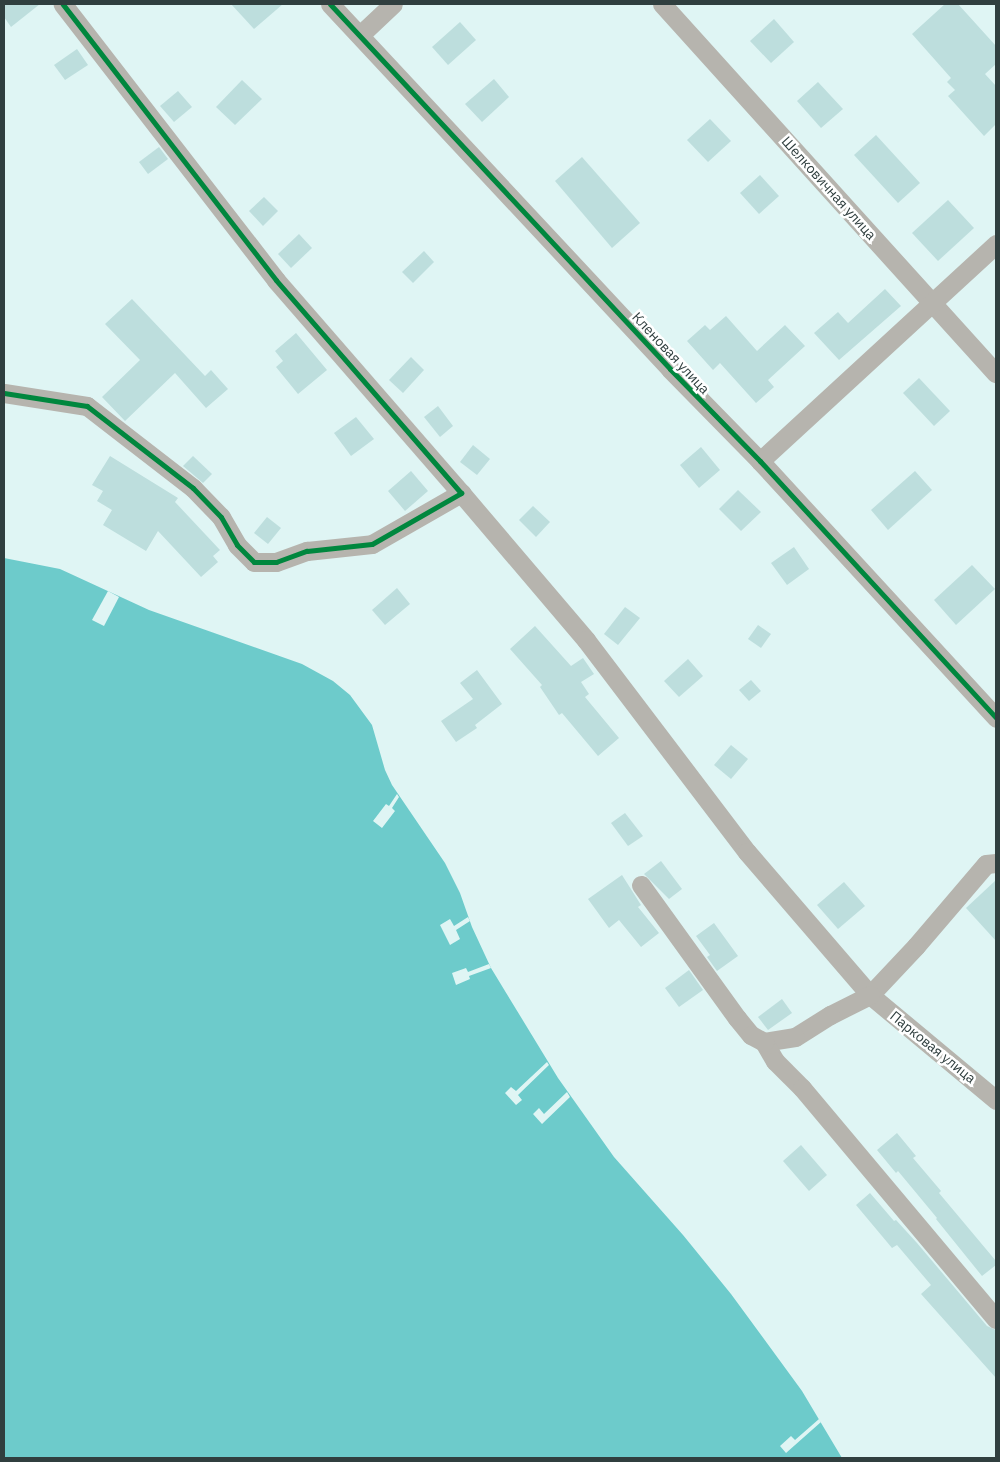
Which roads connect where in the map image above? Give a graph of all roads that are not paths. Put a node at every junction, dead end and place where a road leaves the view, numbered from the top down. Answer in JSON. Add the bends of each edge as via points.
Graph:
{"nodes":[{"id":1,"x":63,"y":4,"type":"edge"},
{"id":2,"x":330,"y":4,"type":"edge"},
{"id":3,"x":393,"y":4,"type":"edge"},
{"id":4,"x":662,"y":4,"type":"edge"},
{"id":5,"x":360,"y":35,"type":"junction"},
{"id":6,"x":996,"y":244,"type":"edge"},
{"id":7,"x":932,"y":303,"type":"junction"},
{"id":8,"x":996,"y":373,"type":"edge"},
{"id":9,"x":4,"y":393,"type":"edge"},
{"id":10,"x":760,"y":461,"type":"junction"},
{"id":11,"x":461,"y":493,"type":"junction"},
{"id":12,"x":996,"y":718,"type":"edge"},
{"id":13,"x":996,"y":863,"type":"edge"},
{"id":14,"x":641,"y":885,"type":"dead end"},
{"id":15,"x":870,"y":995,"type":"junction"},
{"id":16,"x":764,"y":1042,"type":"junction"},
{"id":17,"x":996,"y":1100,"type":"edge"},
{"id":18,"x":996,"y":1319,"type":"edge"}],
"edges":[{"from":1,"to":11,"type":"street","name":"Парковая улица","via":[[276,280]]},
{"from":2,"to":5,"type":"street","name":"Кленовая улица"},
{"from":3,"to":5,"type":"street"},
{"from":4,"to":7,"type":"street","name":"Шелковичная улица"},
{"from":5,"to":10,"type":"street","name":"Кленовая улица","via":[[670,369]]},
{"from":6,"to":7,"type":"street"},
{"from":7,"to":8,"type":"street","name":"Шелковичная улица"},
{"from":7,"to":10,"type":"street"},
{"from":9,"to":11,"type":"street","via":[[88,406],[193,488],[221,517],[237,545],[254,562],[276,562],[306,551],[372,544]]},
{"from":10,"to":12,"type":"street","name":"Кленовая улица"},
{"from":11,"to":15,"type":"street","name":"Парковая улица","via":[[586,640],[747,852]]},
{"from":13,"to":15,"type":"street","via":[[986,864]]},
{"from":14,"to":16,"type":"street","via":[[737,1018],[751,1035]]},
{"from":15,"to":16,"type":"street","via":[[795,1036]]},
{"from":15,"to":17,"type":"street","name":"Парковая улица"},
{"from":16,"to":18,"type":"street","via":[[775,1061],[802,1088]]}]}
